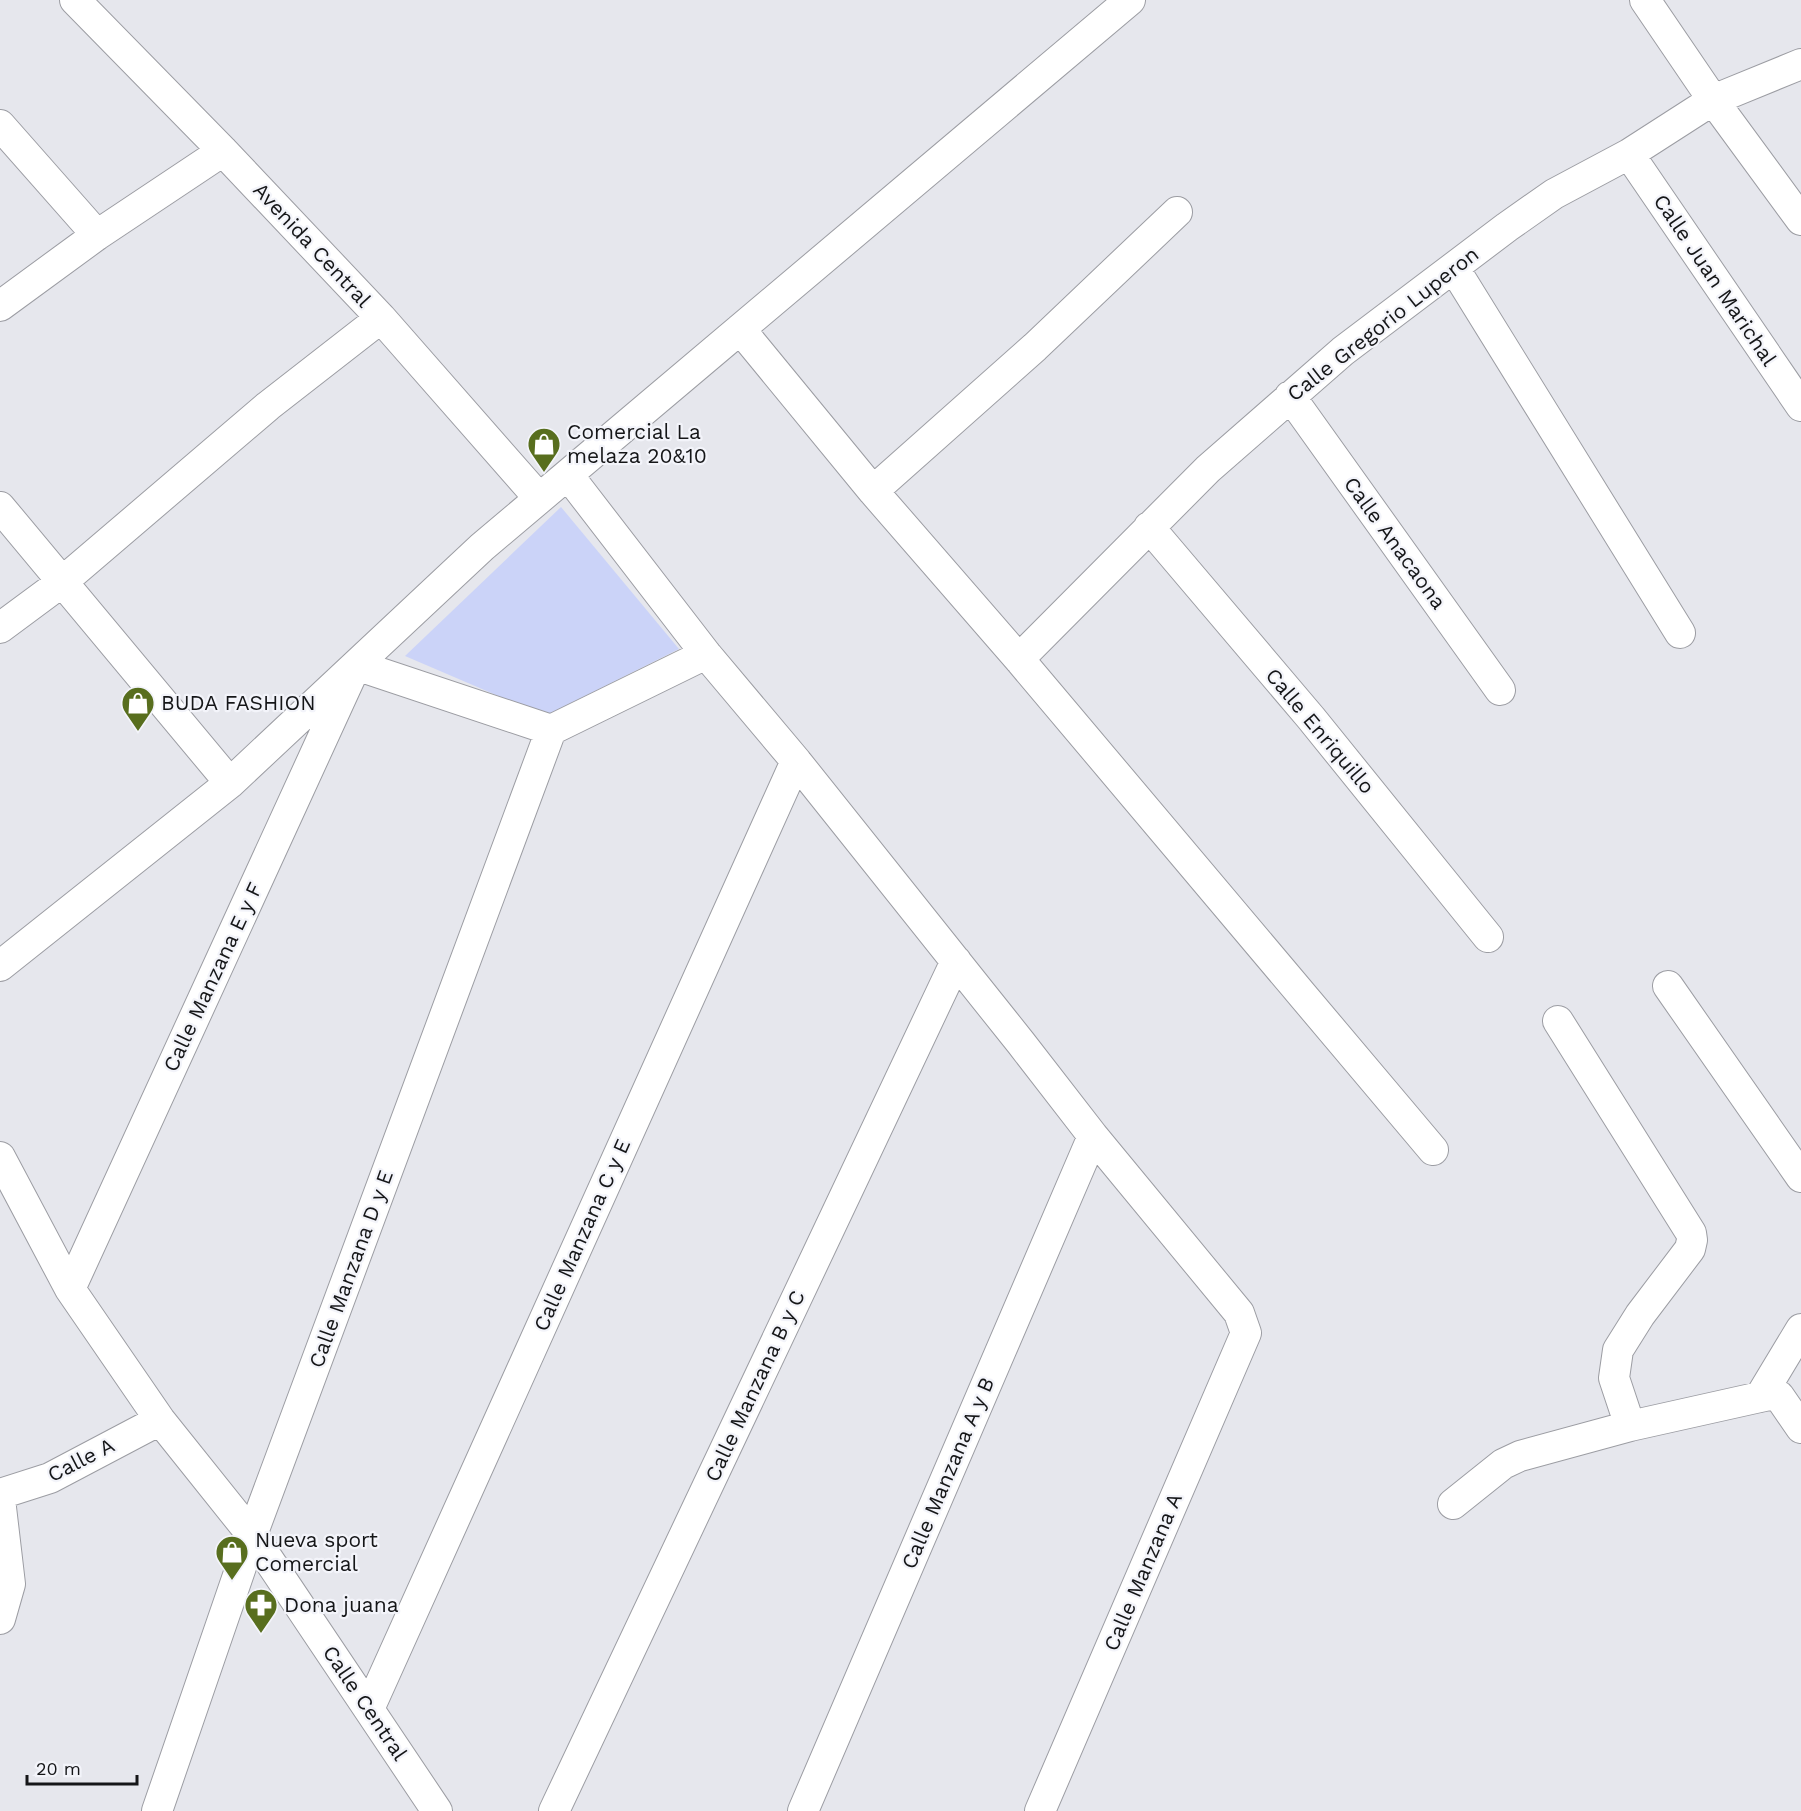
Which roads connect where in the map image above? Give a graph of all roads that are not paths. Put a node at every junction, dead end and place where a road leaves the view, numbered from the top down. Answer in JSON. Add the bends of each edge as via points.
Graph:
{"nodes":[{"id":1,"x":75,"y":0,"type":"edge"},
{"id":2,"x":1130,"y":0,"type":"edge"},
{"id":3,"x":1647,"y":1,"type":"edge"},
{"id":4,"x":1801,"y":64,"type":"edge"},
{"id":5,"x":1713,"y":100,"type":"junction"},
{"id":6,"x":0,"y":125,"type":"edge"},
{"id":7,"x":223,"y":151,"type":"junction"},
{"id":8,"x":1629,"y":154,"type":"junction"},
{"id":9,"x":1177,"y":213,"type":"dead end"},
{"id":10,"x":1801,"y":220,"type":"edge"},
{"id":11,"x":97,"y":235,"type":"junction"},
{"id":12,"x":1454,"y":268,"type":"junction"},
{"id":13,"x":0,"y":306,"type":"edge"},
{"id":14,"x":381,"y":318,"type":"junction"},
{"id":15,"x":740,"y":329,"type":"junction"},
{"id":16,"x":1290,"y":396,"type":"junction"},
{"id":17,"x":1801,"y":406,"type":"edge"},
{"id":18,"x":567,"y":475,"type":"junction"},
{"id":19,"x":873,"y":491,"type":"junction"},
{"id":20,"x":539,"y":498,"type":"junction"},
{"id":21,"x":0,"y":507,"type":"edge"},
{"id":22,"x":1149,"y":527,"type":"junction"},
{"id":23,"x":62,"y":582,"type":"junction"},
{"id":24,"x":0,"y":628,"type":"edge"},
{"id":25,"x":1680,"y":633,"type":"dead end"},
{"id":26,"x":706,"y":654,"type":"junction"},
{"id":27,"x":1019,"y":659,"type":"junction"},
{"id":28,"x":356,"y":665,"type":"junction"},
{"id":29,"x":1500,"y":690,"type":"dead end"},
{"id":30,"x":551,"y":730,"type":"junction"},
{"id":31,"x":796,"y":761,"type":"junction"},
{"id":32,"x":230,"y":783,"type":"junction"},
{"id":33,"x":1488,"y":937,"type":"dead end"},
{"id":34,"x":956,"y":961,"type":"junction"},
{"id":35,"x":0,"y":966,"type":"edge"},
{"id":36,"x":1668,"y":986,"type":"dead end"},
{"id":37,"x":1558,"y":1021,"type":"dead end"},
{"id":38,"x":1093,"y":1136,"type":"junction"},
{"id":39,"x":1434,"y":1150,"type":"dead end"},
{"id":40,"x":0,"y":1157,"type":"edge"},
{"id":41,"x":1801,"y":1177,"type":"edge"},
{"id":42,"x":12,"y":1206,"type":"edge"},
{"id":43,"x":70,"y":1289,"type":"junction"},
{"id":44,"x":1801,"y":1329,"type":"edge"},
{"id":45,"x":1760,"y":1397,"type":"junction"},
{"id":46,"x":160,"y":1420,"type":"junction"},
{"id":47,"x":1630,"y":1426,"type":"junction"},
{"id":48,"x":1801,"y":1428,"type":"edge"},
{"id":49,"x":0,"y":1494,"type":"edge"},
{"id":50,"x":0,"y":1499,"type":"edge"},
{"id":51,"x":1453,"y":1504,"type":"dead end"},
{"id":52,"x":252,"y":1535,"type":"junction"},
{"id":53,"x":0,"y":1619,"type":"edge"},
{"id":54,"x":369,"y":1709,"type":"junction"},
{"id":55,"x":157,"y":1811,"type":"edge"},
{"id":56,"x":437,"y":1811,"type":"edge"},
{"id":57,"x":554,"y":1811,"type":"edge"},
{"id":58,"x":803,"y":1811,"type":"edge"},
{"id":59,"x":1040,"y":1811,"type":"edge"}],
"edges":[{"from":1,"to":7,"type":"street","name":"Avenida Central"},
{"from":2,"to":15,"type":"street"},
{"from":3,"to":5,"type":"street"},
{"from":4,"to":5,"type":"street","name":"Calle Gregorio Luperon"},
{"from":5,"to":8,"type":"street","name":"Calle Gregorio Luperon"},
{"from":5,"to":10,"type":"street"},
{"from":6,"to":11,"type":"street"},
{"from":7,"to":11,"type":"street"},
{"from":7,"to":14,"type":"street","name":"Avenida Central"},
{"from":8,"to":12,"type":"street","name":"Calle Gregorio Luperon","via":[[1554,194]]},
{"from":8,"to":17,"type":"street","name":"Calle Juan Marichal"},
{"from":9,"to":19,"type":"street","via":[[1035,347]]},
{"from":11,"to":13,"type":"street"},
{"from":12,"to":16,"type":"street","name":"Calle Gregorio Luperon"},
{"from":12,"to":25,"type":"street"},
{"from":14,"to":20,"type":"street","name":"Avenida Central"},
{"from":14,"to":23,"type":"street","via":[[268,406]]},
{"from":15,"to":18,"type":"street"},
{"from":15,"to":19,"type":"street"},
{"from":16,"to":22,"type":"street","name":"Calle Gregorio Luperon"},
{"from":16,"to":29,"type":"street","name":"Calle Anacaona"},
{"from":18,"to":20,"type":"street"},
{"from":18,"to":26,"type":"street"},
{"from":19,"to":27,"type":"street"},
{"from":20,"to":28,"type":"street"},
{"from":21,"to":23,"type":"street"},
{"from":22,"to":27,"type":"street","name":"Calle Gregorio Luperon"},
{"from":22,"to":33,"type":"street","name":"Calle Enriquillo","via":[[1311,718]]},
{"from":23,"to":24,"type":"street"},
{"from":23,"to":32,"type":"street"},
{"from":26,"to":30,"type":"street"},
{"from":26,"to":31,"type":"street"},
{"from":27,"to":39,"type":"street"},
{"from":28,"to":30,"type":"street"},
{"from":28,"to":32,"type":"street"},
{"from":28,"to":43,"type":"street","name":"Calle Manzana E y F"},
{"from":30,"to":52,"type":"street","name":"Calle Manzana D y E"},
{"from":31,"to":34,"type":"street"},
{"from":31,"to":54,"type":"street","name":"Calle Manzana C y E"},
{"from":32,"to":35,"type":"street"},
{"from":34,"to":38,"type":"street"},
{"from":34,"to":57,"type":"street","name":"Calle Manzana B y C"},
{"from":36,"to":41,"type":"street"},
{"from":37,"to":47,"type":"street","via":[[1691,1233],[1690,1249],[1618,1350],[1614,1378]]},
{"from":38,"to":58,"type":"street","name":"Calle Manzana A y B"},
{"from":38,"to":59,"type":"street","name":"Calle Manzana A","via":[[1239,1313],[1246,1333]]},
{"from":40,"to":42,"type":"street","name":"Calle Central"},
{"from":42,"to":43,"type":"street","name":"Calle Central"},
{"from":43,"to":46,"type":"street","name":"Calle Central"},
{"from":44,"to":45,"type":"street"},
{"from":45,"to":47,"type":"street"},
{"from":45,"to":48,"type":"street","via":[[1779,1396]]},
{"from":46,"to":49,"type":"street","name":"Calle A","via":[[50,1478]]},
{"from":46,"to":52,"type":"street","name":"Calle Central"},
{"from":47,"to":51,"type":"street","via":[[1520,1456],[1503,1464]]},
{"from":50,"to":53,"type":"street","via":[[10,1584]]},
{"from":52,"to":54,"type":"street","name":"Calle Central"},
{"from":52,"to":55,"type":"street","name":"Calle Manzana D y E"},
{"from":54,"to":56,"type":"street","name":"Calle Central"}]}
